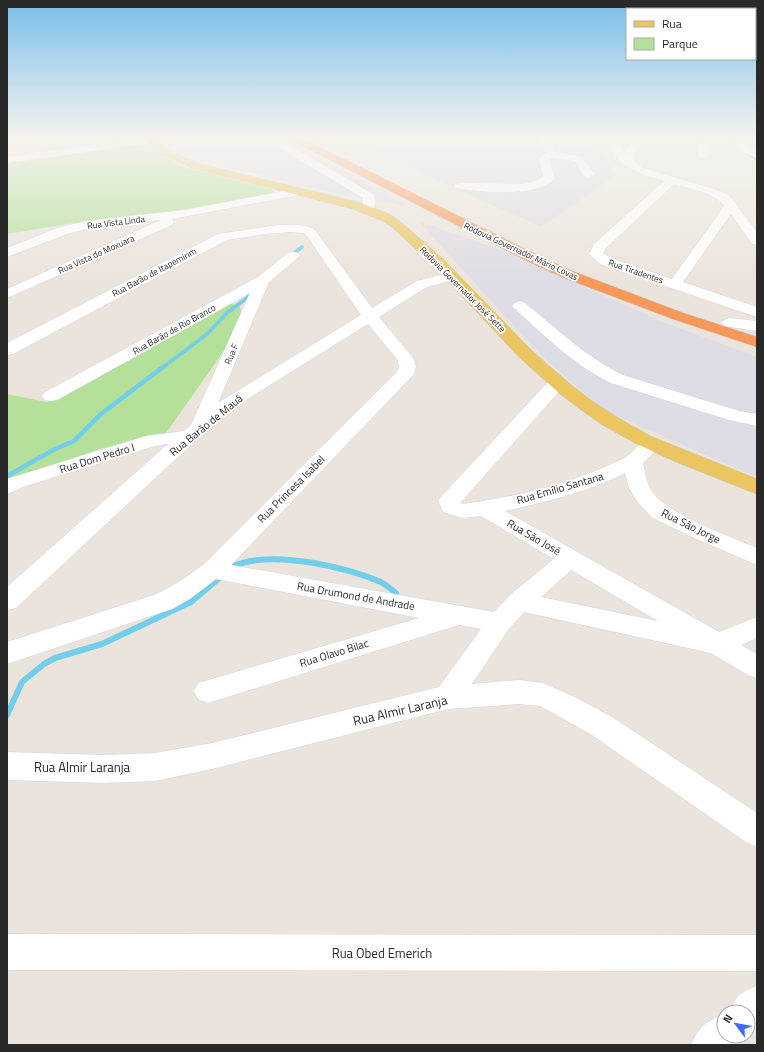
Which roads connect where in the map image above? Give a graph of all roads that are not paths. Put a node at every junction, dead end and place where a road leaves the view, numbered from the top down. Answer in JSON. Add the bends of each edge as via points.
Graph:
{"nodes":[{"id":1,"x":280,"y":187,"type":"edge"},
{"id":2,"x":351,"y":187,"type":"edge"},
{"id":3,"x":393,"y":187,"type":"edge"},
{"id":4,"x":411,"y":187,"type":"edge"},
{"id":5,"x":664,"y":187,"type":"edge"},
{"id":6,"x":695,"y":187,"type":"edge"},
{"id":7,"x":300,"y":192,"type":"junction"},
{"id":8,"x":731,"y":205,"type":"junction"},
{"id":9,"x":368,"y":210,"type":"junction"},
{"id":10,"x":185,"y":214,"type":"junction"},
{"id":11,"x":311,"y":233,"type":"joint"},
{"id":12,"x":757,"y":241,"type":"edge"},
{"id":13,"x":7,"y":253,"type":"edge"},
{"id":14,"x":293,"y":256,"type":"dead end"},
{"id":15,"x":452,"y":276,"type":"junction"},
{"id":16,"x":263,"y":280,"type":"junction"},
{"id":17,"x":675,"y":284,"type":"junction"},
{"id":18,"x":7,"y":294,"type":"edge"},
{"id":19,"x":520,"y":306,"type":"dead end"},
{"id":20,"x":757,"y":312,"type":"edge"},
{"id":21,"x":370,"y":317,"type":"junction"},
{"id":22,"x":730,"y":322,"type":"junction"},
{"id":23,"x":757,"y":326,"type":"edge"},
{"id":24,"x":757,"y":330,"type":"edge"},
{"id":25,"x":757,"y":342,"type":"edge"},
{"id":26,"x":7,"y":350,"type":"edge"},
{"id":27,"x":558,"y":383,"type":"junction"},
{"id":28,"x":51,"y":396,"type":"dead end"},
{"id":29,"x":757,"y":420,"type":"edge"},
{"id":30,"x":194,"y":432,"type":"junction"},
{"id":31,"x":652,"y":444,"type":"junction"},
{"id":32,"x":633,"y":461,"type":"junction"},
{"id":33,"x":7,"y":487,"type":"edge"},
{"id":34,"x":757,"y":487,"type":"edge"},
{"id":35,"x":484,"y":508,"type":"junction"},
{"id":36,"x":757,"y":557,"type":"edge"},
{"id":37,"x":570,"y":558,"type":"junction"},
{"id":38,"x":212,"y":570,"type":"junction"},
{"id":39,"x":7,"y":601,"type":"edge"},
{"id":40,"x":519,"y":602,"type":"junction"},
{"id":41,"x":461,"y":615,"type":"junction"},
{"id":42,"x":499,"y":623,"type":"junction"},
{"id":43,"x":757,"y":627,"type":"edge"},
{"id":44,"x":718,"y":644,"type":"junction"},
{"id":45,"x":7,"y":653,"type":"edge"},
{"id":46,"x":757,"y":667,"type":"edge"},
{"id":47,"x":208,"y":691,"type":"dead end"},
{"id":48,"x":448,"y":697,"type":"junction"},
{"id":49,"x":7,"y":766,"type":"edge"},
{"id":50,"x":757,"y":831,"type":"edge"},
{"id":51,"x":7,"y":952,"type":"edge"},
{"id":52,"x":757,"y":953,"type":"edge"}],
"edges":[{"from":1,"to":7,"type":"main road","name":"Rodovia Governador José Sette"},
{"from":2,"to":9,"type":"street","via":[[369,198]]},
{"from":3,"to":25,"type":"highway","name":"Rodovia Governador Mário Covas","via":[[567,274],[672,314]]},
{"from":4,"to":22,"type":"highway","name":"Rodovia Governador Mário Covas","via":[[533,248],[672,303]]},
{"from":5,"to":17,"type":"street","name":"Rua Tiradentes","via":[[599,247],[596,254],[605,261]]},
{"from":6,"to":8,"type":"street","via":[[718,194]]},
{"from":7,"to":9,"type":"main road","name":"Rodovia Governador José Sette"},
{"from":7,"to":10,"type":"street","name":"Rua Vista Linda"},
{"from":8,"to":12,"type":"street"},
{"from":8,"to":17,"type":"street"},
{"from":9,"to":15,"type":"main road","name":"Rodovia Governador José Sette","via":[[397,225]]},
{"from":10,"to":13,"type":"street","name":"Rua Vista Linda","via":[[81,226]]},
{"from":10,"to":18,"type":"street","name":"Rua Vista do Moxuara"},
{"from":11,"to":21,"type":"street","name":"Rua Princesa Isabel"},
{"from":11,"to":26,"type":"street","name":"Rua Barão de Itapemirim","via":[[302,229],[290,229],[223,237]]},
{"from":14,"to":16,"type":"street","name":"Rua Barão de Rio Branco"},
{"from":15,"to":21,"type":"street","name":"Rua Barão de Mauá","via":[[422,284]]},
{"from":15,"to":27,"type":"main road","name":"Rodovia Governador José Sette","via":[[468,295]]},
{"from":16,"to":28,"type":"street","name":"Rua Barão de Rio Branco"},
{"from":16,"to":30,"type":"street","name":"Rua F"},
{"from":17,"to":20,"type":"street","name":"Rua Tiradentes"},
{"from":19,"to":29,"type":"street","via":[[588,365],[601,373],[736,416]]},
{"from":21,"to":30,"type":"street","name":"Rua Barão de Mauá","via":[[240,396]]},
{"from":21,"to":38,"type":"street","name":"Rua Princesa Isabel","via":[[405,358],[408,368],[405,374]]},
{"from":22,"to":23,"type":"street"},
{"from":22,"to":24,"type":"highway","name":"Rodovia Governador Mário Covas"},
{"from":27,"to":31,"type":"main road","name":"Rodovia Governador José Sette","via":[[608,420]]},
{"from":27,"to":35,"type":"street","via":[[449,500],[451,507],[457,510]]},
{"from":30,"to":33,"type":"street","name":"Rua Dom Pedro I","via":[[153,440]]},
{"from":30,"to":39,"type":"street","name":"Rua Barão de Mauá"},
{"from":31,"to":32,"type":"street"},
{"from":31,"to":34,"type":"main road","name":"Rodovia Governador José Sette"},
{"from":32,"to":35,"type":"street","name":"Rua Emílio Santana","via":[[614,472],[589,481]]},
{"from":32,"to":36,"type":"street","name":"Rua São Jorge","via":[[636,479],[649,503],[682,524]]},
{"from":35,"to":37,"type":"street","name":"Rua São José"},
{"from":37,"to":40,"type":"street"},
{"from":37,"to":44,"type":"street","name":"Rua São José"},
{"from":38,"to":41,"type":"street","name":"Rua Drumond de Andrade"},
{"from":38,"to":45,"type":"street","name":"Rua Princesa Isabel","via":[[183,593],[163,602]]},
{"from":40,"to":42,"type":"street"},
{"from":40,"to":44,"type":"street"},
{"from":41,"to":42,"type":"street","name":"Rua Drumond de Andrade"},
{"from":41,"to":47,"type":"street","name":"Rua Olavo Bilac"},
{"from":42,"to":48,"type":"street"},
{"from":43,"to":44,"type":"street"},
{"from":44,"to":46,"type":"street","name":"Rua São José"},
{"from":48,"to":49,"type":"street","name":"Rua Almir Laranja","via":[[212,756],[155,767],[104,769]]},
{"from":48,"to":50,"type":"street","name":"Rua Almir Laranja","via":[[520,692],[543,695],[602,726]]},
{"from":51,"to":52,"type":"street","name":"Rua Obed Emerich"}]}
